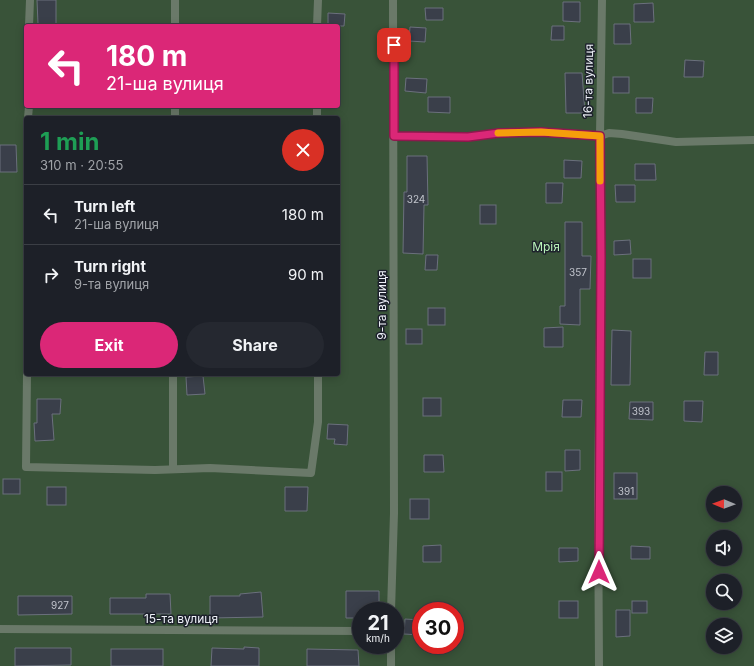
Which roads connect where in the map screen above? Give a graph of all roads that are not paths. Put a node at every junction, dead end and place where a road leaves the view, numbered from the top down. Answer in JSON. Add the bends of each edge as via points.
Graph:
{"nodes":[{"id":1,"x":30,"y":0,"type":"edge"},
{"id":2,"x":176,"y":0,"type":"edge"},
{"id":3,"x":318,"y":0,"type":"edge"},
{"id":4,"x":393,"y":0,"type":"edge"},
{"id":5,"x":602,"y":0,"type":"edge"},
{"id":6,"x":29,"y":24,"type":"edge"},
{"id":7,"x":175,"y":24,"type":"edge"},
{"id":8,"x":317,"y":24,"type":"edge"},
{"id":9,"x":394,"y":136,"type":"junction"},
{"id":10,"x":600,"y":136,"type":"junction"},
{"id":11,"x":754,"y":140,"type":"edge"},
{"id":12,"x":27,"y":376,"type":"edge"},
{"id":13,"x":173,"y":376,"type":"edge"},
{"id":14,"x":318,"y":376,"type":"edge"},
{"id":15,"x":173,"y":469,"type":"junction"},
{"id":16,"x":391,"y":602,"type":"edge"},
{"id":17,"x":0,"y":629,"type":"edge"},
{"id":18,"x":352,"y":631,"type":"edge"},
{"id":19,"x":390,"y":654,"type":"edge"},
{"id":20,"x":391,"y":666,"type":"edge"},
{"id":21,"x":599,"y":666,"type":"edge"}],
"edges":[{"from":1,"to":6,"type":"street"},
{"from":2,"to":7,"type":"street"},
{"from":3,"to":8,"type":"street"},
{"from":4,"to":9,"type":"street","name":"9-та вулиця"},
{"from":5,"to":10,"type":"street","name":"16-та вулиця"},
{"from":9,"to":10,"type":"street","via":[[468,137],[541,132]]},
{"from":9,"to":16,"type":"street","name":"9-та вулиця","via":[[394,513]]},
{"from":10,"to":11,"type":"street","via":[[622,134],[676,142]]},
{"from":10,"to":21,"type":"street","name":"16-та вулиця"},
{"from":12,"to":15,"type":"street","via":[[26,467]]},
{"from":13,"to":15,"type":"street"},
{"from":14,"to":15,"type":"street","via":[[318,422],[311,473],[210,468]]},
{"from":17,"to":18,"type":"street","name":"15-та вулиця"},
{"from":19,"to":20,"type":"street"}]}
